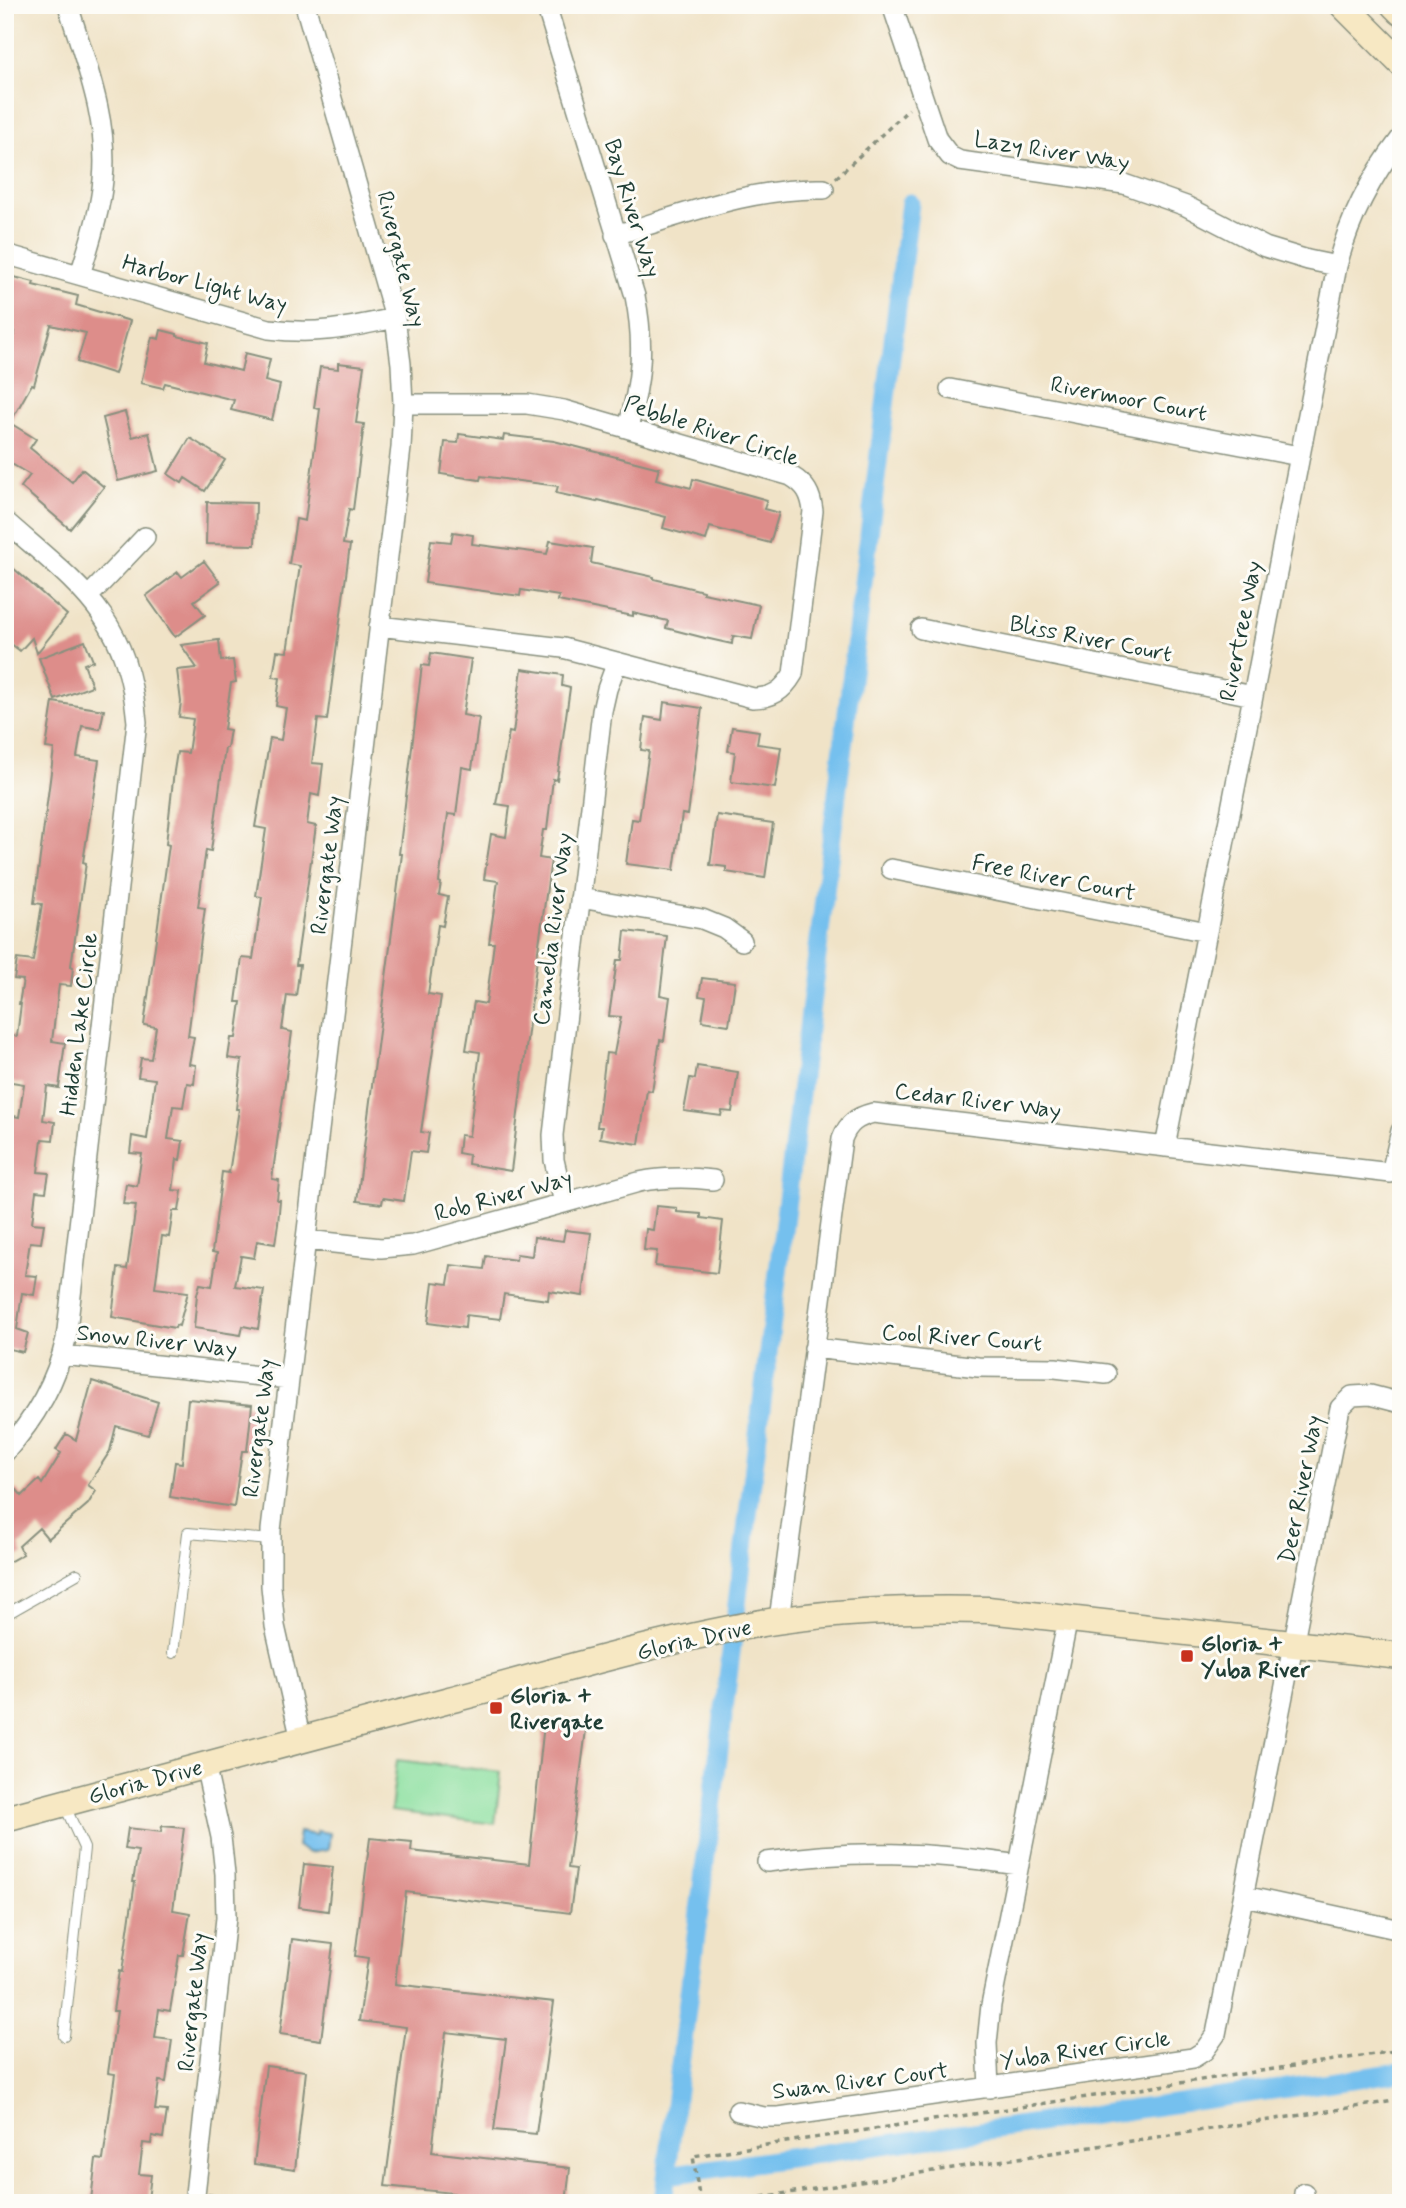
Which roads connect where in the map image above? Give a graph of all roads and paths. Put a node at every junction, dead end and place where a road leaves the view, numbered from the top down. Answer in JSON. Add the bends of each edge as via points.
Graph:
{"nodes":[{"id":1,"x":68,"y":5,"type":"edge"},
{"id":2,"x":305,"y":5,"type":"edge"},
{"id":3,"x":546,"y":5,"type":"edge"},
{"id":4,"x":892,"y":5,"type":"edge"},
{"id":5,"x":1343,"y":5,"type":"edge"},
{"id":6,"x":1394,"y":5,"type":"edge"},
{"id":7,"x":1401,"y":12,"type":"edge"},
{"id":8,"x":1401,"y":63,"type":"edge"},
{"id":9,"x":923,"y":96,"type":"junction"},
{"id":10,"x":1401,"y":138,"type":"edge"},
{"id":11,"x":824,"y":189,"type":"joint"},
{"id":12,"x":615,"y":235,"type":"junction"},
{"id":13,"x":5,"y":254,"type":"edge"},
{"id":14,"x":1337,"y":266,"type":"junction"},
{"id":15,"x":80,"y":275,"type":"junction"},
{"id":16,"x":395,"y":318,"type":"junction"},
{"id":17,"x":950,"y":389,"type":"dead end"},
{"id":18,"x":403,"y":404,"type":"junction"},
{"id":19,"x":628,"y":428,"type":"junction"},
{"id":20,"x":1299,"y":456,"type":"junction"},
{"id":21,"x":5,"y":521,"type":"edge"},
{"id":22,"x":145,"y":537,"type":"dead end"},
{"id":23,"x":89,"y":596,"type":"junction"},
{"id":24,"x":379,"y":626,"type":"junction"},
{"id":25,"x":921,"y":629,"type":"dead end"},
{"id":26,"x":617,"y":662,"type":"junction"},
{"id":27,"x":1253,"y":696,"type":"junction"},
{"id":28,"x":891,"y":869,"type":"dead end"},
{"id":29,"x":580,"y":898,"type":"junction"},
{"id":30,"x":1207,"y":932,"type":"junction"},
{"id":31,"x":741,"y":941,"type":"dead end"},
{"id":32,"x":1401,"y":1131,"type":"edge"},
{"id":33,"x":1165,"y":1147,"type":"junction"},
{"id":34,"x":713,"y":1180,"type":"dead end"},
{"id":35,"x":564,"y":1203,"type":"junction"},
{"id":36,"x":306,"y":1240,"type":"junction"},
{"id":37,"x":814,"y":1348,"type":"junction"},
{"id":38,"x":62,"y":1355,"type":"junction"},
{"id":39,"x":1107,"y":1374,"type":"dead end"},
{"id":40,"x":289,"y":1379,"type":"junction"},
{"id":41,"x":1401,"y":1403,"type":"edge"},
{"id":42,"x":5,"y":1452,"type":"edge"},
{"id":43,"x":271,"y":1540,"type":"junction"},
{"id":44,"x":77,"y":1574,"type":"dead end"},
{"id":45,"x":5,"y":1615,"type":"edge"},
{"id":46,"x":1068,"y":1618,"type":"junction"},
{"id":47,"x":779,"y":1620,"type":"junction"},
{"id":48,"x":1293,"y":1645,"type":"junction"},
{"id":49,"x":173,"y":1653,"type":"dead end"},
{"id":50,"x":1401,"y":1656,"type":"edge"},
{"id":51,"x":301,"y":1740,"type":"junction"},
{"id":52,"x":205,"y":1765,"type":"junction"},
{"id":53,"x":64,"y":1803,"type":"junction"},
{"id":54,"x":5,"y":1819,"type":"edge"},
{"id":55,"x":767,"y":1862,"type":"dead end"},
{"id":56,"x":1019,"y":1865,"type":"junction"},
{"id":57,"x":1244,"y":1896,"type":"junction"},
{"id":58,"x":1401,"y":1930,"type":"edge"},
{"id":59,"x":64,"y":2036,"type":"dead end"},
{"id":60,"x":1401,"y":2050,"type":"edge"},
{"id":61,"x":989,"y":2088,"type":"junction"},
{"id":62,"x":1401,"y":2100,"type":"edge"},
{"id":63,"x":738,"y":2111,"type":"dead end"},
{"id":64,"x":194,"y":2200,"type":"edge"},
{"id":65,"x":232,"y":2203,"type":"edge"},
{"id":66,"x":700,"y":2203,"type":"edge"},
{"id":67,"x":722,"y":2203,"type":"edge"}],
"edges":[{"from":1,"to":15,"type":"street","via":[[99,109],[104,144],[97,215]]},
{"from":2,"to":16,"type":"street","name":"Rivergate Way"},
{"from":3,"to":12,"type":"street","name":"Bay River Way"},
{"from":4,"to":9,"type":"street","name":"Lazy River Way"},
{"from":5,"to":8,"type":"street"},
{"from":6,"to":7,"type":"street"},
{"from":9,"to":11,"type":"path"},
{"from":9,"to":14,"type":"street","name":"Lazy River Way","via":[[941,147],[960,161],[1124,184],[1186,206],[1265,247]]},
{"from":10,"to":14,"type":"street","name":"Rivertree Way","via":[[1355,211]]},
{"from":11,"to":12,"type":"street","via":[[758,193]]},
{"from":12,"to":19,"type":"street","name":"Bay River Way","via":[[641,325],[639,382]]},
{"from":13,"to":15,"type":"street","name":"Harbor Light Way"},
{"from":14,"to":20,"type":"street","name":"Rivertree Way"},
{"from":15,"to":16,"type":"street","name":"Harbor Light Way","via":[[269,329],[330,331]]},
{"from":16,"to":18,"type":"street","name":"Rivergate Way"},
{"from":17,"to":20,"type":"street","name":"Rivermoor Court"},
{"from":18,"to":19,"type":"street","name":"Pebble River Circle","via":[[527,404]]},
{"from":18,"to":24,"type":"street","name":"Rivergate Way"},
{"from":19,"to":26,"type":"street","name":"Pebble River Circle","via":[[791,476],[806,488],[813,511],[793,674],[776,694],[753,698]]},
{"from":20,"to":27,"type":"street","name":"Rivertree Way"},
{"from":21,"to":23,"type":"street","name":"Hidden Lake Circle"},
{"from":22,"to":23,"type":"street"},
{"from":23,"to":38,"type":"street","name":"Hidden Lake Circle","via":[[116,635],[128,663],[137,722]]},
{"from":24,"to":26,"type":"street","name":"Pebble River Circle","via":[[563,649]]},
{"from":24,"to":36,"type":"street","name":"Rivergate Way"},
{"from":25,"to":27,"type":"street","name":"Bliss River Court"},
{"from":26,"to":29,"type":"street","name":"Camelia River Way","via":[[602,710]]},
{"from":27,"to":30,"type":"street","name":"Rivertree Way"},
{"from":28,"to":30,"type":"street","name":"Free River Court"},
{"from":29,"to":31,"type":"street","via":[[702,919]]},
{"from":29,"to":35,"type":"street","name":"Camelia River Way","via":[[553,1135]]},
{"from":30,"to":33,"type":"street","name":"Rivertree Way"},
{"from":32,"to":33,"type":"street","name":"Cedar River Way","via":[[1391,1173]]},
{"from":33,"to":37,"type":"street","name":"Cedar River Way","via":[[873,1113],[860,1116],[850,1123],[842,1139]]},
{"from":34,"to":35,"type":"street","name":"Rob River Way","via":[[660,1178]]},
{"from":35,"to":36,"type":"street","name":"Rob River Way","via":[[412,1245],[381,1248]]},
{"from":36,"to":40,"type":"street","name":"Rivergate Way"},
{"from":37,"to":39,"type":"street","name":"Cool River Court","via":[[978,1367]]},
{"from":37,"to":47,"type":"street","name":"Cedar River Way"},
{"from":38,"to":40,"type":"street","name":"Snow River Way"},
{"from":38,"to":42,"type":"street","name":"Hidden Lake Circle","via":[[38,1412]]},
{"from":40,"to":43,"type":"street","name":"Rivergate Way"},
{"from":41,"to":48,"type":"street","name":"Deer River Way","via":[[1370,1395],[1352,1396],[1340,1408]]},
{"from":43,"to":49,"type":"lane","via":[[188,1532]]},
{"from":43,"to":51,"type":"street","name":"Rivergate Way","via":[[275,1626]]},
{"from":44,"to":45,"type":"lane"},
{"from":46,"to":47,"type":"street","name":"Gloria Drive","via":[[939,1609]]},
{"from":46,"to":48,"type":"street","name":"Gloria Drive"},
{"from":46,"to":56,"type":"street","name":"Yuba River Circle"},
{"from":47,"to":51,"type":"street","name":"Gloria Drive","via":[[573,1667]]},
{"from":48,"to":50,"type":"street","name":"Gloria Drive"},
{"from":48,"to":57,"type":"street","name":"Yuba River Circle"},
{"from":51,"to":52,"type":"street","name":"Gloria Drive"},
{"from":52,"to":53,"type":"street","name":"Gloria Drive"},
{"from":52,"to":64,"type":"street","name":"Rivergate Way","via":[[221,1837],[226,1918]]},
{"from":53,"to":54,"type":"street","name":"Gloria Drive"},
{"from":53,"to":59,"type":"lane","via":[[84,1849]]},
{"from":55,"to":56,"type":"street","via":[[896,1852]]},
{"from":56,"to":61,"type":"street","name":"Yuba River Circle","via":[[990,2005]]},
{"from":57,"to":58,"type":"street"},
{"from":57,"to":61,"type":"street","name":"Yuba River Circle","via":[[1216,2034],[1204,2052],[1193,2058]]},
{"from":60,"to":66,"type":"path","via":[[693,2156]]},
{"from":61,"to":63,"type":"street","name":"Swan River Court","via":[[779,2117]]},
{"from":62,"to":67,"type":"path"},
{"from":64,"to":65,"type":"lane"}]}
